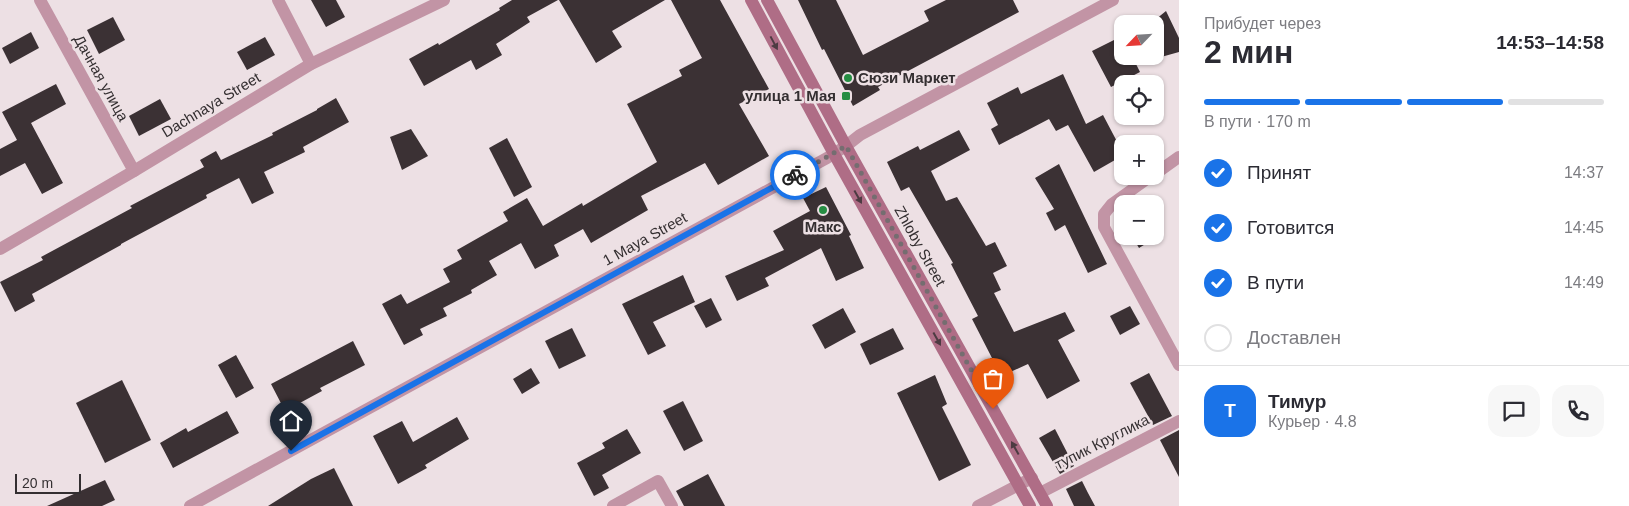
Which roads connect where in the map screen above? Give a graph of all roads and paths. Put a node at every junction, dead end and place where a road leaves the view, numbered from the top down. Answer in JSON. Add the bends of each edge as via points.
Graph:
{"nodes":[{"id":1,"x":40,"y":0,"type":"edge"},
{"id":2,"x":278,"y":0,"type":"edge"},
{"id":3,"x":444,"y":0,"type":"edge"},
{"id":4,"x":751,"y":0,"type":"edge"},
{"id":5,"x":767,"y":0,"type":"edge"},
{"id":6,"x":1113,"y":0,"type":"edge"},
{"id":7,"x":311,"y":64,"type":"junction"},
{"id":8,"x":846,"y":146,"type":"junction"},
{"id":9,"x":834,"y":154,"type":"junction"},
{"id":10,"x":1179,"y":157,"type":"edge"},
{"id":11,"x":1164,"y":168,"type":"edge"},
{"id":12,"x":134,"y":171,"type":"junction"},
{"id":13,"x":1138,"y":185,"type":"edge"},
{"id":14,"x":0,"y":249,"type":"edge"},
{"id":15,"x":1179,"y":365,"type":"edge"},
{"id":16,"x":1179,"y":421,"type":"edge"},
{"id":17,"x":1032,"y":478,"type":"junction"},
{"id":18,"x":1018,"y":485,"type":"junction"},
{"id":19,"x":1040,"y":493,"type":"junction"},
{"id":20,"x":190,"y":506,"type":"edge"},
{"id":21,"x":613,"y":506,"type":"edge"},
{"id":22,"x":672,"y":506,"type":"edge"},
{"id":23,"x":978,"y":506,"type":"edge"},
{"id":24,"x":1030,"y":506,"type":"edge"},
{"id":25,"x":1047,"y":506,"type":"edge"}],
"edges":[{"from":1,"to":12,"type":"street","name":"Дачная улица"},
{"from":2,"to":7,"type":"street"},
{"from":3,"to":7,"type":"street","name":"Dachnaya Street"},
{"from":4,"to":9,"type":"main road","one_way":true},
{"from":5,"to":8,"type":"main road","name":"Zhloby Street"},
{"from":6,"to":8,"type":"street","name":"1 Maya Street","via":[[860,135]]},
{"from":7,"to":12,"type":"street","name":"Dachnaya Street"},
{"from":8,"to":9,"type":"street","name":"1 Maya Street"},
{"from":17,"to":8,"type":"main road","name":"Zhloby Street","one_way":true},
{"from":9,"to":18,"type":"main road","one_way":true},
{"from":9,"to":20,"type":"street","name":"1 Maya Street"},
{"from":10,"to":11,"type":"street"},
{"from":12,"to":14,"type":"street","name":"Dachnaya Street"},
{"from":13,"to":15,"type":"street","via":[[1112,204],[1104,214],[1104,227]]},
{"from":16,"to":19,"type":"street","name":"тупик Круглика"},
{"from":17,"to":18,"type":"street"},
{"from":17,"to":19,"type":"main road","name":"Zhloby Street"},
{"from":18,"to":23,"type":"street"},
{"from":18,"to":24,"type":"main road"},
{"from":19,"to":25,"type":"main road","name":"Zhloby Street"},
{"from":21,"to":22,"type":"street","via":[[658,481]]}]}
